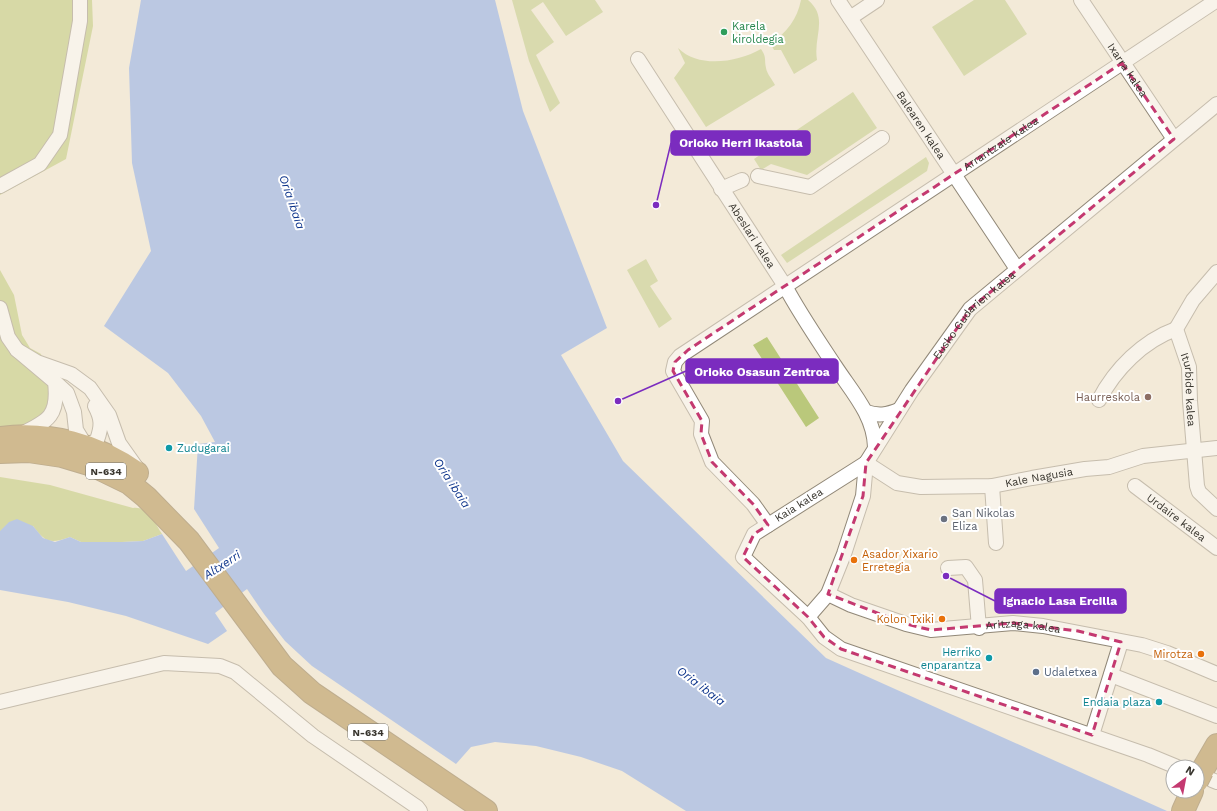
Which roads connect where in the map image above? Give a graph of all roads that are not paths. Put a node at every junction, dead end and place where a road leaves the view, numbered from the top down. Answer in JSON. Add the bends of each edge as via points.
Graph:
{"nodes":[{"id":1,"x":80,"y":0,"type":"edge"},
{"id":2,"x":838,"y":0,"type":"edge"},
{"id":3,"x":877,"y":0,"type":"edge"},
{"id":4,"x":1081,"y":0,"type":"edge"},
{"id":5,"x":1217,"y":0,"type":"edge"},
{"id":6,"x":850,"y":18,"type":"junction"},
{"id":7,"x":638,"y":59,"type":"dead end"},
{"id":8,"x":1122,"y":63,"type":"junction"},
{"id":9,"x":1217,"y":104,"type":"edge"},
{"id":10,"x":882,"y":138,"type":"dead end"},
{"id":11,"x":1174,"y":139,"type":"junction"},
{"id":12,"x":954,"y":174,"type":"junction"},
{"id":13,"x":758,"y":176,"type":"dead end"},
{"id":14,"x":742,"y":180,"type":"dead end"},
{"id":15,"x":0,"y":186,"type":"edge"},
{"id":16,"x":721,"y":189,"type":"junction"},
{"id":17,"x":1017,"y":269,"type":"junction"},
{"id":18,"x":1217,"y":272,"type":"edge"},
{"id":19,"x":784,"y":286,"type":"junction"},
{"id":20,"x":0,"y":308,"type":"edge"},
{"id":21,"x":1176,"y":329,"type":"junction"},
{"id":22,"x":17,"y":350,"type":"junction"},
{"id":23,"x":71,"y":374,"type":"junction"},
{"id":24,"x":55,"y":382,"type":"junction"},
{"id":25,"x":1099,"y":400,"type":"dead end"},
{"id":26,"x":899,"y":410,"type":"junction"},
{"id":27,"x":866,"y":412,"type":"junction"},
{"id":28,"x":10,"y":437,"type":"edge"},
{"id":29,"x":86,"y":447,"type":"junction"},
{"id":30,"x":875,"y":447,"type":"junction"},
{"id":31,"x":1217,"y":448,"type":"edge"},
{"id":32,"x":0,"y":451,"type":"edge"},
{"id":33,"x":1194,"y":451,"type":"junction"},
{"id":34,"x":866,"y":463,"type":"junction"},
{"id":35,"x":122,"y":479,"type":"junction"},
{"id":36,"x":145,"y":479,"type":"junction"},
{"id":37,"x":992,"y":486,"type":"junction"},
{"id":38,"x":1136,"y":486,"type":"dead end"},
{"id":39,"x":1217,"y":509,"type":"edge"},
{"id":40,"x":768,"y":525,"type":"junction"},
{"id":41,"x":189,"y":541,"type":"junction"},
{"id":42,"x":996,"y":543,"type":"dead end"},
{"id":43,"x":1217,"y":548,"type":"edge"},
{"id":44,"x":948,"y":568,"type":"dead end"},
{"id":45,"x":828,"y":594,"type":"junction"},
{"id":46,"x":808,"y":617,"type":"junction"},
{"id":47,"x":979,"y":626,"type":"junction"},
{"id":48,"x":1121,"y":642,"type":"junction"},
{"id":49,"x":1217,"y":674,"type":"edge"},
{"id":50,"x":1111,"y":675,"type":"junction"},
{"id":51,"x":0,"y":702,"type":"edge"},
{"id":52,"x":1217,"y":716,"type":"edge"},
{"id":53,"x":1092,"y":735,"type":"junction"},
{"id":54,"x":1217,"y":745,"type":"edge"},
{"id":55,"x":1165,"y":762,"type":"edge"},
{"id":56,"x":1205,"y":773,"type":"edge"},
{"id":57,"x":420,"y":811,"type":"edge"},
{"id":58,"x":486,"y":811,"type":"edge"}],
"edges":[{"from":1,"to":15,"type":"street","via":[[80,21],[60,135],[40,164]]},
{"from":2,"to":6,"type":"street","name":"Balearen kalea"},
{"from":3,"to":6,"type":"street"},
{"from":4,"to":8,"type":"street","name":"Ixarra kalea"},
{"from":5,"to":8,"type":"street","name":"Arrantzale kalea"},
{"from":6,"to":12,"type":"street","name":"Balearen kalea"},
{"from":7,"to":16,"type":"street","name":"Abeslari kalea"},
{"from":8,"to":11,"type":"street","name":"Ixarra kalea"},
{"from":8,"to":12,"type":"street","name":"Arrantzale kalea"},
{"from":9,"to":11,"type":"street","name":"Eusko Gudarien kalea"},
{"from":10,"to":13,"type":"street","via":[[810,187]]},
{"from":11,"to":17,"type":"street","name":"Eusko Gudarien kalea"},
{"from":12,"to":17,"type":"street","name":"Balearen kalea"},
{"from":12,"to":19,"type":"street","name":"Arrantzale kalea","via":[[812,270]]},
{"from":14,"to":16,"type":"street"},
{"from":16,"to":19,"type":"street","name":"Abeslari kalea"},
{"from":17,"to":26,"type":"street","name":"Eusko Gudarien kalea","via":[[970,309]]},
{"from":18,"to":21,"type":"street","via":[[1193,300]]},
{"from":19,"to":27,"type":"street","name":"Abeslari kalea"},
{"from":19,"to":40,"type":"street","name":"Arrantzale kalea","via":[[688,350],[675,362],[673,371],[702,421],[701,434],[712,462],[753,504]]},
{"from":20,"to":22,"type":"street","via":[[8,338]]},
{"from":21,"to":25,"type":"street","via":[[1159,335],[1145,345],[1107,383]]},
{"from":21,"to":33,"type":"street","name":"Iturbide kalea","via":[[1189,367]]},
{"from":22,"to":23,"type":"street","via":[[38,362]]},
{"from":22,"to":24,"type":"street"},
{"from":23,"to":29,"type":"street","via":[[93,402],[102,419],[97,440]]},
{"from":23,"to":36,"type":"street","via":[[90,388],[98,398],[109,415],[119,443]]},
{"from":24,"to":28,"type":"street","via":[[57,400],[46,421],[36,428]]},
{"from":24,"to":29,"type":"street","via":[[67,393],[74,412],[76,430]]},
{"from":26,"to":27,"type":"street","via":[[876,415]]},
{"from":26,"to":30,"type":"street","name":"Eusko Gudarien kalea"},
{"from":27,"to":30,"type":"street","name":"Abeslari kalea","via":[[875,434]]},
{"from":28,"to":29,"type":"highway","number":"N-634","via":[[72,442]]},
{"from":29,"to":32,"type":"street","via":[[78,450],[24,444]]},
{"from":29,"to":35,"type":"street","via":[[95,458]]},
{"from":29,"to":36,"type":"highway","number":"N-634","via":[[109,456]]},
{"from":30,"to":34,"type":"street","name":"Eusko Gudarien kalea"},
{"from":31,"to":33,"type":"street","name":"Kale Nagusia"},
{"from":32,"to":35,"type":"highway","number":"N-634","via":[[28,451],[62,456],[92,465]]},
{"from":33,"to":37,"type":"street","name":"Kale Nagusia","via":[[1143,456],[1109,467]]},
{"from":33,"to":39,"type":"street","name":"Iturbide kalea","via":[[1199,492]]},
{"from":34,"to":37,"type":"street","name":"Kale Nagusia","via":[[897,483],[921,487]]},
{"from":34,"to":40,"type":"street","name":"Kaia kalea"},
{"from":34,"to":45,"type":"street","name":"Eusko Gudarien kalea","via":[[864,496]]},
{"from":35,"to":41,"type":"highway","number":"N-634","via":[[146,497]]},
{"from":36,"to":41,"type":"highway","number":"N-634","via":[[174,504]]},
{"from":37,"to":42,"type":"street"},
{"from":38,"to":43,"type":"street","name":"Urdaire kalea"},
{"from":40,"to":46,"type":"street","name":"Kaia kalea","via":[[754,534],[744,557]]},
{"from":41,"to":58,"type":"highway","number":"N-634","via":[[282,666],[312,693]]},
{"from":44,"to":47,"type":"street","via":[[966,568],[975,580]]},
{"from":45,"to":46,"type":"street","name":"Eusko Gudarien kalea"},
{"from":45,"to":47,"type":"street","name":"Aritzaga kalea","via":[[851,605],[931,630]]},
{"from":46,"to":53,"type":"street","via":[[824,637],[841,649]]},
{"from":47,"to":48,"type":"street","name":"Aritzaga kalea","via":[[1013,623],[1043,626],[1078,631]]},
{"from":48,"to":49,"type":"street","name":"Aritzaga kalea","via":[[1167,653]]},
{"from":48,"to":50,"type":"street"},
{"from":50,"to":52,"type":"street"},
{"from":50,"to":53,"type":"street"},
{"from":51,"to":57,"type":"street","via":[[164,663],[220,666],[235,672],[313,736]]},
{"from":53,"to":55,"type":"street"},
{"from":54,"to":56,"type":"highway"}]}
